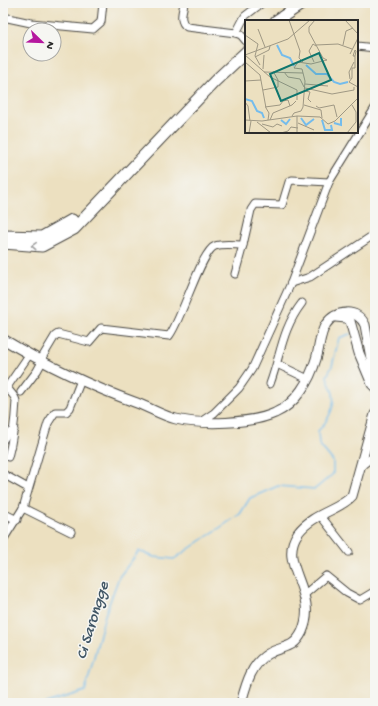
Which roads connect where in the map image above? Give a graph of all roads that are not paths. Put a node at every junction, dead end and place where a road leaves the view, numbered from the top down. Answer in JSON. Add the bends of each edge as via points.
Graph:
{"nodes":[{"id":1,"x":103,"y":3,"type":"edge"},
{"id":2,"x":184,"y":3,"type":"edge"},
{"id":3,"x":262,"y":3,"type":"edge"},
{"id":4,"x":303,"y":3,"type":"edge"},
{"id":5,"x":312,"y":3,"type":"edge"},
{"id":6,"x":3,"y":17,"type":"edge"},
{"id":7,"x":278,"y":20,"type":"edge"},
{"id":8,"x":287,"y":20,"type":"edge"},
{"id":9,"x":242,"y":39,"type":"edge"},
{"id":10,"x":358,"y":46,"type":"edge"},
{"id":11,"x":375,"y":48,"type":"edge"},
{"id":12,"x":245,"y":53,"type":"edge"},
{"id":13,"x":375,"y":108,"type":"edge"},
{"id":14,"x":329,"y":182,"type":"junction"},
{"id":15,"x":375,"y":234,"type":"edge"},
{"id":16,"x":3,"y":236,"type":"edge"},
{"id":17,"x":3,"y":243,"type":"edge"},
{"id":18,"x":243,"y":245,"type":"junction"},
{"id":19,"x":235,"y":274,"type":"dead end"},
{"id":20,"x":291,"y":283,"type":"junction"},
{"id":21,"x":302,"y":303,"type":"dead end"},
{"id":22,"x":332,"y":317,"type":"junction"},
{"id":23,"x":3,"y":339,"type":"edge"},
{"id":24,"x":29,"y":355,"type":"junction"},
{"id":25,"x":41,"y":361,"type":"junction"},
{"id":26,"x":277,"y":364,"type":"junction"},
{"id":27,"x":308,"y":378,"type":"junction"},
{"id":28,"x":81,"y":380,"type":"junction"},
{"id":29,"x":375,"y":381,"type":"edge"},
{"id":30,"x":270,"y":384,"type":"dead end"},
{"id":31,"x":375,"y":388,"type":"edge"},
{"id":32,"x":5,"y":390,"type":"edge"},
{"id":33,"x":21,"y":392,"type":"dead end"},
{"id":34,"x":375,"y":414,"type":"edge"},
{"id":35,"x":202,"y":421,"type":"junction"},
{"id":36,"x":14,"y":430,"type":"junction"},
{"id":37,"x":3,"y":440,"type":"edge"},
{"id":38,"x":375,"y":455,"type":"edge"},
{"id":39,"x":8,"y":457,"type":"dead end"},
{"id":40,"x":359,"y":467,"type":"junction"},
{"id":41,"x":3,"y":474,"type":"edge"},
{"id":42,"x":28,"y":488,"type":"junction"},
{"id":43,"x":23,"y":508,"type":"junction"},
{"id":44,"x":3,"y":513,"type":"edge"},
{"id":45,"x":320,"y":515,"type":"junction"},
{"id":46,"x":17,"y":520,"type":"junction"},
{"id":47,"x":71,"y":532,"type":"dead end"},
{"id":48,"x":3,"y":540,"type":"edge"},
{"id":49,"x":349,"y":552,"type":"dead end"},
{"id":50,"x":375,"y":591,"type":"edge"},
{"id":51,"x":305,"y":594,"type":"junction"},
{"id":52,"x":241,"y":703,"type":"edge"}],
"edges":[{"from":1,"to":6,"type":"street","via":[[101,22],[93,29],[31,23]]},
{"from":2,"to":9,"type":"street","via":[[182,18],[187,27]]},
{"from":3,"to":9,"type":"street","via":[[245,16]]},
{"from":4,"to":7,"type":"highway"},
{"from":5,"to":8,"type":"highway"},
{"from":9,"to":16,"type":"highway","via":[[211,77],[69,223],[42,237]]},
{"from":10,"to":11,"type":"street"},
{"from":12,"to":17,"type":"highway","one_way":true,"via":[[74,228],[42,246]]},
{"from":13,"to":14,"type":"street"},
{"from":14,"to":18,"type":"street","via":[[290,181],[282,205],[255,204]]},
{"from":14,"to":20,"type":"street"},
{"from":15,"to":20,"type":"street","via":[[310,277]]},
{"from":18,"to":19,"type":"street"},
{"from":18,"to":25,"type":"street","via":[[219,245],[212,248],[193,282],[169,336],[101,328],[88,342],[58,334]]},
{"from":20,"to":35,"type":"street","via":[[252,369],[239,388],[214,413]]},
{"from":21,"to":26,"type":"street","via":[[285,332]]},
{"from":22,"to":27,"type":"main road","via":[[322,332],[316,360]]},
{"from":22,"to":29,"type":"main road","via":[[351,313],[360,317],[366,330]]},
{"from":22,"to":31,"type":"main road","via":[[346,318],[350,321],[369,379]]},
{"from":23,"to":24,"type":"main road"},
{"from":24,"to":25,"type":"main road"},
{"from":24,"to":32,"type":"street"},
{"from":25,"to":28,"type":"main road"},
{"from":25,"to":33,"type":"street","via":[[37,371]]},
{"from":26,"to":27,"type":"street"},
{"from":26,"to":30,"type":"street"},
{"from":27,"to":35,"type":"main road","via":[[292,401],[274,414],[238,422]]},
{"from":28,"to":35,"type":"main road","via":[[170,417]]},
{"from":28,"to":42,"type":"street","via":[[70,408],[66,412],[55,412],[48,423]]},
{"from":32,"to":36,"type":"street","via":[[15,397],[16,401]]},
{"from":34,"to":40,"type":"main road"},
{"from":36,"to":37,"type":"street"},
{"from":36,"to":39,"type":"street"},
{"from":38,"to":40,"type":"street"},
{"from":40,"to":45,"type":"main road","via":[[352,496]]},
{"from":41,"to":42,"type":"street"},
{"from":42,"to":43,"type":"street"},
{"from":43,"to":46,"type":"street"},
{"from":43,"to":47,"type":"street"},
{"from":44,"to":46,"type":"street"},
{"from":45,"to":49,"type":"street"},
{"from":45,"to":51,"type":"main road","via":[[299,532],[292,551],[294,566]]},
{"from":46,"to":48,"type":"street"},
{"from":50,"to":51,"type":"street","via":[[360,600],[347,594],[326,576]]},
{"from":51,"to":52,"type":"main road","via":[[308,616],[299,638],[290,646],[268,654],[258,663],[250,676]]}]}
